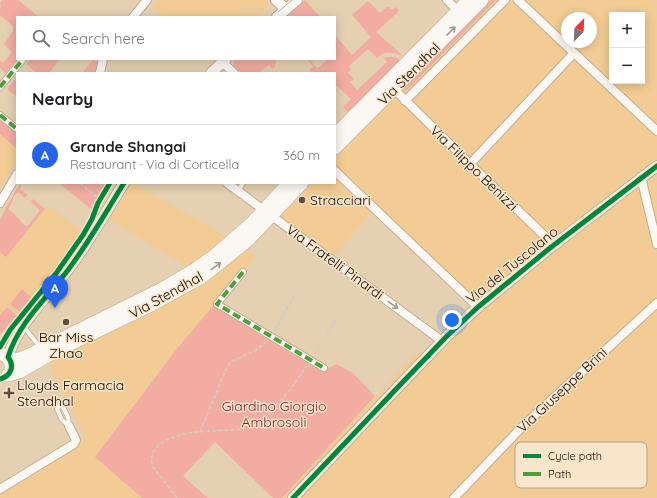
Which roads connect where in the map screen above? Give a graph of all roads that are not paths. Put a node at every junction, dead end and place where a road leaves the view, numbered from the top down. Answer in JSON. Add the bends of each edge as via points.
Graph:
{"nodes":[{"id":1,"x":147,"y":0,"type":"edge"},
{"id":2,"x":276,"y":0,"type":"edge"},
{"id":3,"x":447,"y":0,"type":"edge"},
{"id":4,"x":469,"y":0,"type":"edge"},
{"id":5,"x":482,"y":0,"type":"edge"},
{"id":6,"x":505,"y":0,"type":"edge"},
{"id":7,"x":518,"y":0,"type":"edge"},
{"id":8,"x":292,"y":3,"type":"edge"},
{"id":9,"x":458,"y":11,"type":"junction"},
{"id":10,"x":134,"y":16,"type":"edge"},
{"id":11,"x":278,"y":16,"type":"edge"},
{"id":12,"x":574,"y":53,"type":"junction"},
{"id":13,"x":22,"y":60,"type":"edge"},
{"id":14,"x":103,"y":60,"type":"edge"},
{"id":15,"x":224,"y":61,"type":"edge"},
{"id":16,"x":100,"y":72,"type":"edge"},
{"id":17,"x":211,"y":72,"type":"edge"},
{"id":18,"x":233,"y":72,"type":"edge"},
{"id":19,"x":0,"y":87,"type":"edge"},
{"id":20,"x":394,"y":90,"type":"junction"},
{"id":21,"x":405,"y":101,"type":"junction"},
{"id":22,"x":0,"y":115,"type":"edge"},
{"id":23,"x":16,"y":128,"type":"edge"},
{"id":24,"x":657,"y":131,"type":"edge"},
{"id":25,"x":336,"y":134,"type":"edge"},
{"id":26,"x":336,"y":147,"type":"edge"},
{"id":27,"x":470,"y":164,"type":"junction"},
{"id":28,"x":657,"y":166,"type":"edge"},
{"id":29,"x":336,"y":172,"type":"edge"},
{"id":30,"x":16,"y":176,"type":"edge"},
{"id":31,"x":641,"y":177,"type":"junction"},
{"id":32,"x":123,"y":184,"type":"edge"},
{"id":33,"x":228,"y":184,"type":"edge"},
{"id":34,"x":242,"y":184,"type":"edge"},
{"id":35,"x":288,"y":184,"type":"edge"},
{"id":36,"x":301,"y":184,"type":"edge"},
{"id":37,"x":237,"y":191,"type":"junction"},
{"id":38,"x":0,"y":203,"type":"edge"},
{"id":39,"x":268,"y":213,"type":"junction"},
{"id":40,"x":657,"y":241,"type":"edge"},
{"id":41,"x":554,"y":245,"type":"junction"},
{"id":42,"x":243,"y":272,"type":"dead end"},
{"id":43,"x":657,"y":303,"type":"edge"},
{"id":44,"x":478,"y":307,"type":"junction"},
{"id":45,"x":25,"y":328,"type":"junction"},
{"id":46,"x":442,"y":341,"type":"junction"},
{"id":47,"x":41,"y":349,"type":"junction"},
{"id":48,"x":11,"y":352,"type":"edge"},
{"id":49,"x":324,"y":368,"type":"dead end"},
{"id":50,"x":4,"y":377,"type":"edge"},
{"id":51,"x":69,"y":426,"type":"dead end"},
{"id":52,"x":0,"y":489,"type":"edge"},
{"id":53,"x":293,"y":498,"type":"edge"},
{"id":54,"x":454,"y":498,"type":"edge"}],
"edges":[{"from":1,"to":10,"type":"street"},
{"from":2,"to":8,"type":"street"},
{"from":3,"to":9,"type":"street"},
{"from":4,"to":9,"type":"main road","name":"Via Stendhal"},
{"from":20,"to":5,"type":"main road","name":"Via Stendhal","one_way":true},
{"from":6,"to":21,"type":"street"},
{"from":7,"to":12,"type":"street"},
{"from":8,"to":11,"type":"street"},
{"from":9,"to":25,"type":"main road","name":"Via Stendhal"},
{"from":12,"to":24,"type":"street"},
{"from":12,"to":27,"type":"street"},
{"from":13,"to":19,"type":"street"},
{"from":14,"to":16,"type":"street"},
{"from":15,"to":17,"type":"street"},
{"from":15,"to":18,"type":"street"},
{"from":20,"to":21,"type":"street","name":"Via Filippo Benizzi"},
{"from":20,"to":26,"type":"main road","name":"Via Stendhal"},
{"from":21,"to":27,"type":"street","name":"Via Filippo Benizzi"},
{"from":22,"to":23,"type":"street"},
{"from":27,"to":41,"type":"street","name":"Via Filippo Benizzi"},
{"from":28,"to":31,"type":"street","name":"Via del Tuscolano"},
{"from":29,"to":44,"type":"street"},
{"from":30,"to":38,"type":"street"},
{"from":31,"to":40,"type":"street"},
{"from":31,"to":41,"type":"street","name":"Via del Tuscolano"},
{"from":32,"to":45,"type":"street","via":[[75,261]]},
{"from":33,"to":37,"type":"street","name":"Via Fratelli Pinardi"},
{"from":34,"to":37,"type":"lane"},
{"from":35,"to":39,"type":"main road","name":"Via Stendhal"},
{"from":36,"to":39,"type":"main road","name":"Via Stendhal"},
{"from":37,"to":39,"type":"street","name":"Via Fratelli Pinardi"},
{"from":39,"to":46,"type":"street","name":"Via Fratelli Pinardi","one_way":true},
{"from":39,"to":47,"type":"main road","name":"Via Stendhal","via":[[184,276]]},
{"from":50,"to":39,"type":"main road","name":"Via Stendhal","one_way":true,"via":[[191,283],[236,250]]},
{"from":41,"to":44,"type":"street","name":"Via del Tuscolano"},
{"from":42,"to":49,"type":"street","via":[[217,304]]},
{"from":43,"to":54,"type":"street","name":"Via Giuseppe Brini","via":[[523,426]]},
{"from":44,"to":46,"type":"street","name":"Via del Tuscolano"},
{"from":45,"to":47,"type":"lane"},
{"from":45,"to":48,"type":"street"},
{"from":46,"to":53,"type":"street","name":"Via del Tuscolano"},
{"from":47,"to":48,"type":"main road","name":"Via Stendhal"},
{"from":48,"to":50,"type":"main road","via":[[11,369]]},
{"from":51,"to":52,"type":"street","via":[[76,440],[74,444]]}]}
